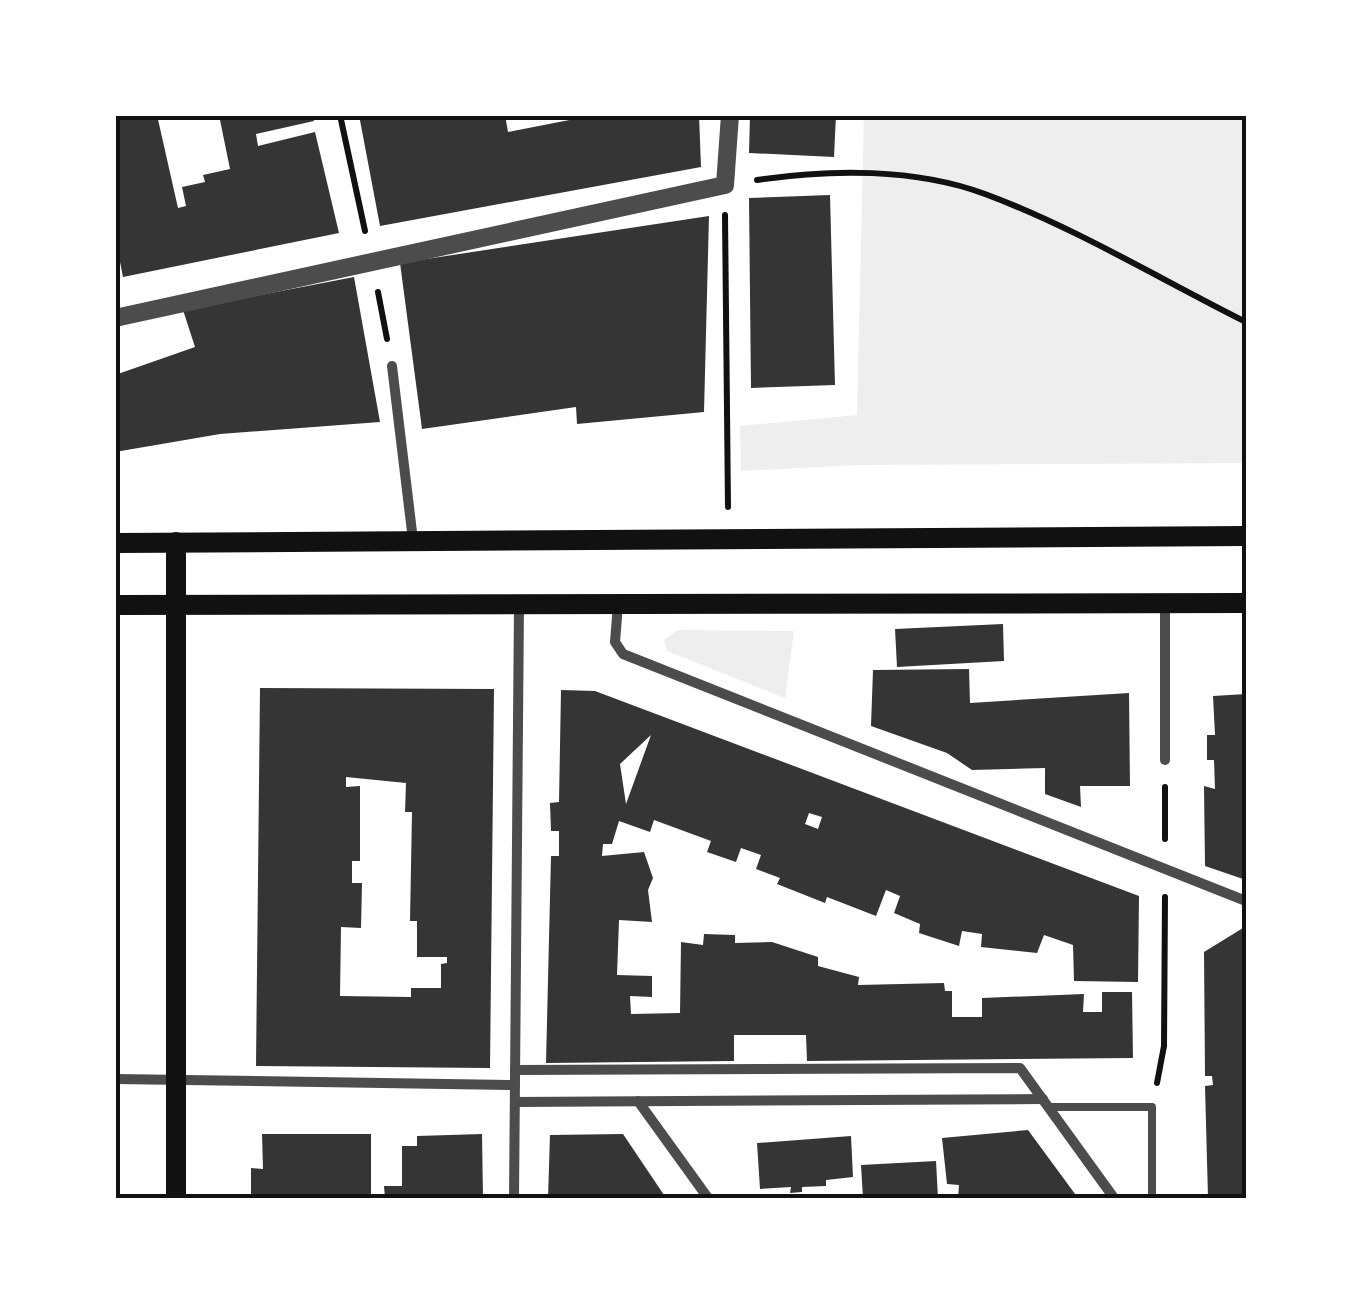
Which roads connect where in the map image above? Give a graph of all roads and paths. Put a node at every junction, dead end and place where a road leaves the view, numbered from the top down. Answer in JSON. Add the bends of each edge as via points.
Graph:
{"nodes":[{"id":1,"x":340,"y":115,"type":"edge"},
{"id":2,"x":730,"y":115,"type":"edge"},
{"id":3,"x":725,"y":186,"type":"junction"},
{"id":4,"x":367,"y":240,"type":"dead end"},
{"id":5,"x":376,"y":286,"type":"dead end"},
{"id":6,"x":115,"y":318,"type":"edge"},
{"id":7,"x":1246,"y":322,"type":"edge"},
{"id":8,"x":392,"y":366,"type":"joint"},
{"id":9,"x":1246,"y":536,"type":"edge"},
{"id":10,"x":729,"y":539,"type":"junction"},
{"id":11,"x":413,"y":540,"type":"junction"},
{"id":12,"x":176,"y":542,"type":"junction"},
{"id":13,"x":115,"y":543,"type":"edge"},
{"id":14,"x":1165,"y":603,"type":"junction"},
{"id":15,"x":1246,"y":603,"type":"edge"},
{"id":16,"x":176,"y":604,"type":"junction"},
{"id":17,"x":518,"y":604,"type":"junction"},
{"id":18,"x":618,"y":604,"type":"junction"},
{"id":19,"x":115,"y":605,"type":"edge"},
{"id":20,"x":1165,"y":760,"type":"dead end"},
{"id":21,"x":1246,"y":902,"type":"edge"},
{"id":22,"x":515,"y":1070,"type":"junction"},
{"id":23,"x":115,"y":1079,"type":"edge"},
{"id":24,"x":176,"y":1079,"type":"junction"},
{"id":25,"x":515,"y":1085,"type":"junction"},
{"id":26,"x":638,"y":1101,"type":"junction"},
{"id":27,"x":515,"y":1102,"type":"junction"},
{"id":28,"x":1046,"y":1103,"type":"junction"},
{"id":29,"x":176,"y":1198,"type":"edge"},
{"id":30,"x":514,"y":1198,"type":"edge"},
{"id":31,"x":708,"y":1198,"type":"edge"},
{"id":32,"x":1114,"y":1198,"type":"edge"},
{"id":33,"x":1152,"y":1198,"type":"edge"}],
"edges":[{"from":1,"to":4,"type":"path"},
{"from":2,"to":3,"type":"street"},
{"from":3,"to":6,"type":"street"},
{"from":3,"to":7,"type":"path","via":[[794,175],[887,174],[982,193]]},
{"from":3,"to":10,"type":"path"},
{"from":5,"to":8,"type":"path"},
{"from":8,"to":11,"type":"street"},
{"from":9,"to":10,"type":"main road"},
{"from":10,"to":11,"type":"main road"},
{"from":11,"to":12,"type":"main road"},
{"from":12,"to":13,"type":"main road"},
{"from":12,"to":16,"type":"main road"},
{"from":14,"to":15,"type":"main road"},
{"from":14,"to":18,"type":"main road"},
{"from":14,"to":20,"type":"street"},
{"from":16,"to":17,"type":"main road"},
{"from":16,"to":19,"type":"main road"},
{"from":16,"to":24,"type":"main road"},
{"from":17,"to":18,"type":"main road"},
{"from":17,"to":22,"type":"street"},
{"from":18,"to":21,"type":"street","via":[[615,642],[623,654]]},
{"from":22,"to":25,"type":"street"},
{"from":22,"to":28,"type":"street","via":[[1020,1068]]},
{"from":23,"to":24,"type":"street"},
{"from":24,"to":25,"type":"street"},
{"from":24,"to":29,"type":"main road"},
{"from":25,"to":27,"type":"street"},
{"from":26,"to":27,"type":"street"},
{"from":26,"to":28,"type":"street"},
{"from":26,"to":31,"type":"street"},
{"from":27,"to":30,"type":"street"},
{"from":28,"to":32,"type":"street"},
{"from":28,"to":33,"type":"lane","via":[[1152,1107]]}]}
